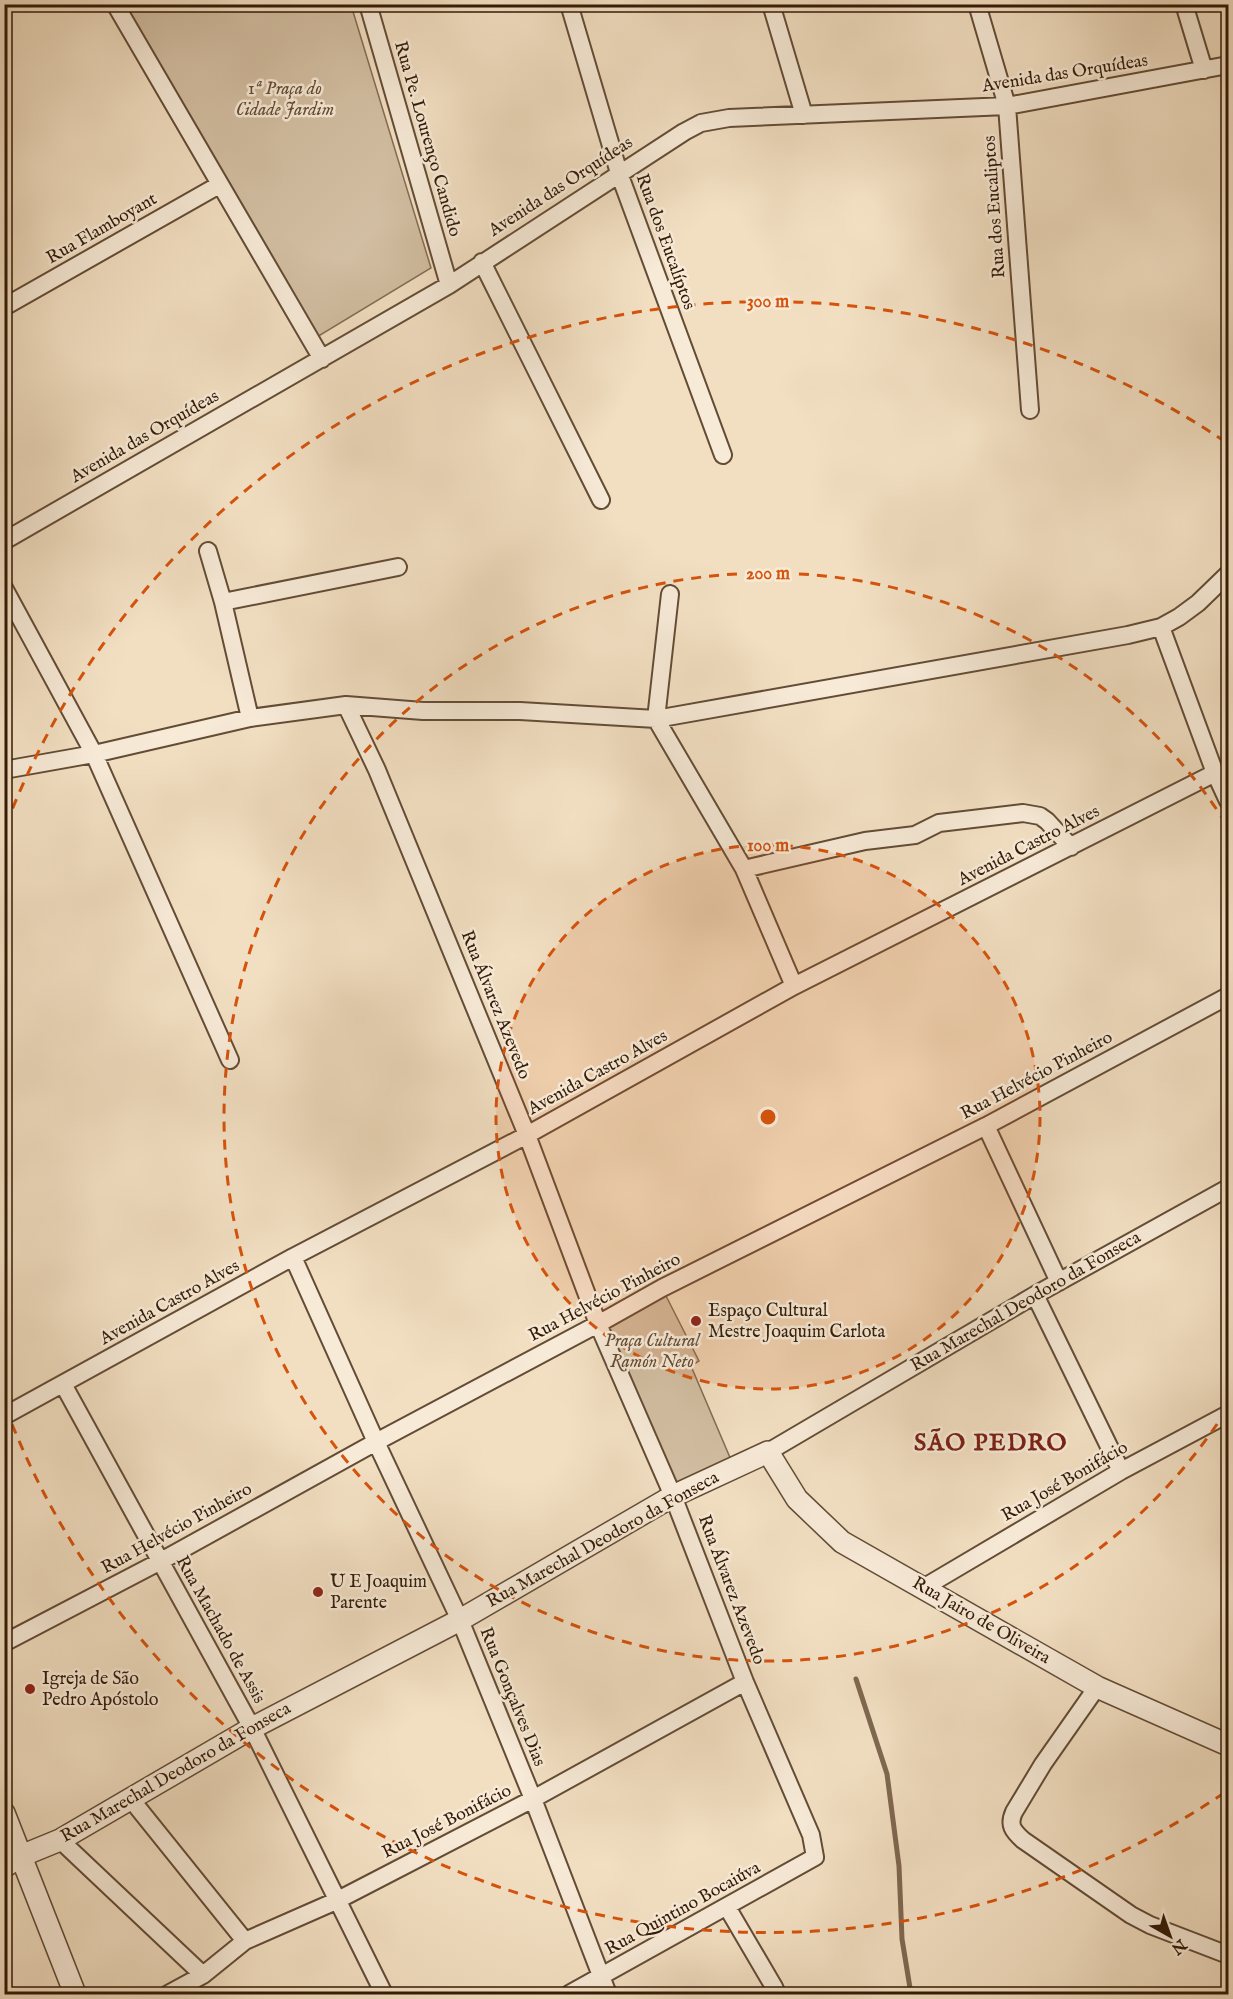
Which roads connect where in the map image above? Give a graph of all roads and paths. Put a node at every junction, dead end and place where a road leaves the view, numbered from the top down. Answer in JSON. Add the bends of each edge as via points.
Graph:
{"nodes":[{"id":1,"x":115,"y":4,"type":"edge"},
{"id":2,"x":569,"y":4,"type":"edge"},
{"id":3,"x":771,"y":4,"type":"edge"},
{"id":4,"x":977,"y":4,"type":"edge"},
{"id":5,"x":1184,"y":4,"type":"edge"},
{"id":6,"x":371,"y":5,"type":"edge"},
{"id":7,"x":1228,"y":65,"type":"edge"},
{"id":8,"x":1204,"y":70,"type":"junction"},
{"id":9,"x":1007,"y":106,"type":"junction"},
{"id":10,"x":804,"y":115,"type":"junction"},
{"id":11,"x":619,"y":173,"type":"junction"},
{"id":12,"x":219,"y":185,"type":"junction"},
{"id":13,"x":482,"y":262,"type":"junction"},
{"id":14,"x":449,"y":285,"type":"junction"},
{"id":15,"x":4,"y":307,"type":"edge"},
{"id":16,"x":322,"y":359,"type":"junction"},
{"id":17,"x":1030,"y":410,"type":"dead end"},
{"id":18,"x":723,"y":455,"type":"dead end"},
{"id":19,"x":601,"y":500,"type":"dead end"},
{"id":20,"x":4,"y":541,"type":"edge"},
{"id":21,"x":208,"y":551,"type":"dead end"},
{"id":22,"x":398,"y":567,"type":"dead end"},
{"id":23,"x":1228,"y":574,"type":"edge"},
{"id":24,"x":4,"y":588,"type":"edge"},
{"id":25,"x":670,"y":594,"type":"dead end"},
{"id":26,"x":224,"y":602,"type":"junction"},
{"id":27,"x":1161,"y":627,"type":"junction"},
{"id":28,"x":346,"y":705,"type":"junction"},
{"id":29,"x":250,"y":718,"type":"junction"},
{"id":30,"x":656,"y":719,"type":"junction"},
{"id":31,"x":93,"y":754,"type":"junction"},
{"id":32,"x":4,"y":770,"type":"edge"},
{"id":33,"x":1215,"y":773,"type":"junction"},
{"id":34,"x":1228,"y":801,"type":"edge"},
{"id":35,"x":1071,"y":847,"type":"junction"},
{"id":36,"x":744,"y":868,"type":"junction"},
{"id":37,"x":794,"y":986,"type":"junction"},
{"id":38,"x":1228,"y":996,"type":"edge"},
{"id":39,"x":230,"y":1060,"type":"dead end"},
{"id":40,"x":986,"y":1126,"type":"junction"},
{"id":41,"x":527,"y":1135,"type":"junction"},
{"id":42,"x":1228,"y":1188,"type":"edge"},
{"id":43,"x":293,"y":1257,"type":"junction"},
{"id":44,"x":1059,"y":1282,"type":"junction"},
{"id":45,"x":1035,"y":1295,"type":"junction"},
{"id":46,"x":598,"y":1324,"type":"junction"},
{"id":47,"x":63,"y":1384,"type":"junction"},
{"id":48,"x":1228,"y":1414,"type":"edge"},
{"id":49,"x":4,"y":1416,"type":"edge"},
{"id":50,"x":376,"y":1442,"type":"junction"},
{"id":51,"x":768,"y":1452,"type":"junction"},
{"id":52,"x":1121,"y":1471,"type":"junction"},
{"id":53,"x":673,"y":1496,"type":"junction"},
{"id":54,"x":161,"y":1561,"type":"junction"},
{"id":55,"x":923,"y":1588,"type":"junction"},
{"id":56,"x":460,"y":1620,"type":"junction"},
{"id":57,"x":4,"y":1643,"type":"edge"},
{"id":58,"x":745,"y":1682,"type":"junction"},
{"id":59,"x":1097,"y":1687,"type":"junction"},
{"id":60,"x":252,"y":1728,"type":"junction"},
{"id":61,"x":1228,"y":1745,"type":"edge"},
{"id":62,"x":130,"y":1798,"type":"junction"},
{"id":63,"x":533,"y":1799,"type":"junction"},
{"id":64,"x":4,"y":1813,"type":"edge"},
{"id":65,"x":60,"y":1840,"type":"junction"},
{"id":66,"x":815,"y":1857,"type":"joint"},
{"id":67,"x":13,"y":1862,"type":"edge"},
{"id":68,"x":336,"y":1901,"type":"junction"},
{"id":69,"x":727,"y":1907,"type":"junction"},
{"id":70,"x":244,"y":1941,"type":"junction"},
{"id":71,"x":1228,"y":1955,"type":"edge"},
{"id":72,"x":203,"y":1975,"type":"junction"},
{"id":73,"x":600,"y":1977,"type":"junction"},
{"id":74,"x":75,"y":1995,"type":"edge"},
{"id":75,"x":168,"y":1995,"type":"edge"},
{"id":76,"x":384,"y":1995,"type":"edge"},
{"id":77,"x":569,"y":1995,"type":"edge"},
{"id":78,"x":608,"y":1995,"type":"edge"},
{"id":79,"x":777,"y":1995,"type":"edge"}],
"edges":[{"from":1,"to":12,"type":"street"},
{"from":2,"to":11,"type":"street","name":"Rua dos Eucalíptos"},
{"from":3,"to":10,"type":"street"},
{"from":4,"to":9,"type":"street","name":"Rua dos Eucaliptos"},
{"from":5,"to":8,"type":"street"},
{"from":6,"to":14,"type":"street","name":"Rua Pe. Lourenço Candido"},
{"from":7,"to":8,"type":"street","name":"Avenida das Orquídeas"},
{"from":8,"to":9,"type":"street","name":"Avenida das Orquídeas"},
{"from":9,"to":10,"type":"street","name":"Avenida das Orquídeas"},
{"from":9,"to":17,"type":"street","name":"Rua dos Eucaliptos"},
{"from":10,"to":11,"type":"street","name":"Avenida das Orquídeas","via":[[701,123]]},
{"from":11,"to":13,"type":"street","name":"Avenida das Orquídeas"},
{"from":11,"to":18,"type":"street","name":"Rua dos Eucalíptos"},
{"from":12,"to":15,"type":"street","name":"Rua Flamboyant"},
{"from":12,"to":16,"type":"street"},
{"from":13,"to":14,"type":"street","name":"Avenida das Orquídeas"},
{"from":13,"to":19,"type":"street"},
{"from":14,"to":16,"type":"street","name":"Avenida das Orquídeas"},
{"from":16,"to":20,"type":"street","name":"Avenida das Orquídeas"},
{"from":21,"to":26,"type":"street"},
{"from":22,"to":26,"type":"street"},
{"from":23,"to":27,"type":"street","via":[[1198,603]]},
{"from":24,"to":31,"type":"street"},
{"from":25,"to":30,"type":"street"},
{"from":26,"to":29,"type":"street"},
{"from":27,"to":30,"type":"street"},
{"from":27,"to":33,"type":"street"},
{"from":28,"to":29,"type":"street"},
{"from":28,"to":30,"type":"street"},
{"from":28,"to":41,"type":"street","name":"Rua Álvarez Azevedo","via":[[377,770]]},
{"from":29,"to":31,"type":"street"},
{"from":30,"to":36,"type":"street"},
{"from":31,"to":32,"type":"street"},
{"from":31,"to":39,"type":"street"},
{"from":33,"to":34,"type":"street"},
{"from":33,"to":35,"type":"street","name":"Avenida Castro Alves"},
{"from":35,"to":36,"type":"street","via":[[1040,816],[1023,813],[939,823],[915,835],[866,841]]},
{"from":35,"to":37,"type":"street","name":"Avenida Castro Alves"},
{"from":36,"to":37,"type":"street"},
{"from":37,"to":41,"type":"street","name":"Avenida Castro Alves"},
{"from":38,"to":40,"type":"street","name":"Rua Helvécio Pinheiro"},
{"from":40,"to":44,"type":"street"},
{"from":40,"to":46,"type":"street","name":"Rua Helvécio Pinheiro"},
{"from":41,"to":43,"type":"street","name":"Avenida Castro Alves"},
{"from":41,"to":46,"type":"street","name":"Rua Álvarez Azevedo"},
{"from":42,"to":44,"type":"street","name":"Rua Marechal Deodoro da Fonseca"},
{"from":43,"to":47,"type":"street","name":"Avenida Castro Alves"},
{"from":43,"to":50,"type":"street","name":"Rua Gonçalves Dias"},
{"from":44,"to":45,"type":"street","name":"Rua Marechal Deodoro da Fonseca"},
{"from":45,"to":51,"type":"street","name":"Rua Marechal Deodoro da Fonseca"},
{"from":45,"to":52,"type":"street"},
{"from":46,"to":50,"type":"street","name":"Rua Helvécio Pinheiro"},
{"from":46,"to":53,"type":"street","name":"Rua Álvarez Azevedo"},
{"from":47,"to":49,"type":"street","name":"Avenida Castro Alves"},
{"from":47,"to":54,"type":"street","name":"Rua Machado de Assis"},
{"from":48,"to":52,"type":"street","name":"Rua José Bonifácio"},
{"from":50,"to":54,"type":"street","name":"Rua Helvécio Pinheiro"},
{"from":50,"to":56,"type":"street","name":"Rua Gonçalves Dias"},
{"from":51,"to":53,"type":"street","name":"Rua Marechal Deodoro da Fonseca"},
{"from":51,"to":55,"type":"street","name":"Rua Jairo de Oliveira","via":[[796,1499],[818,1521],[842,1542]]},
{"from":52,"to":55,"type":"street","name":"Rua José Bonifácio"},
{"from":53,"to":56,"type":"street","name":"Rua Marechal Deodoro da Fonseca"},
{"from":53,"to":58,"type":"street","name":"Rua Álvarez Azevedo"},
{"from":54,"to":57,"type":"street","name":"Rua Helvécio Pinheiro"},
{"from":54,"to":60,"type":"street","name":"Rua Machado de Assis"},
{"from":55,"to":59,"type":"street","name":"Rua Jairo de Oliveira"},
{"from":56,"to":60,"type":"street","name":"Rua Marechal Deodoro da Fonseca"},
{"from":56,"to":63,"type":"street","name":"Rua Gonçalves Dias"},
{"from":58,"to":63,"type":"street","name":"Rua José Bonifácio"},
{"from":58,"to":66,"type":"street","name":"Rua Álvarez Azevedo","via":[[811,1834]]},
{"from":59,"to":61,"type":"street","name":"Rua Jairo de Oliveira"},
{"from":59,"to":71,"type":"street","via":[[1020,1802],[1010,1820],[1011,1827],[1023,1840],[1131,1915]]},
{"from":60,"to":62,"type":"street","name":"Rua Marechal Deodoro da Fonseca"},
{"from":60,"to":68,"type":"street","name":"Rua Machado de Assis"},
{"from":62,"to":65,"type":"street","name":"Rua Marechal Deodoro da Fonseca"},
{"from":62,"to":70,"type":"street"},
{"from":63,"to":68,"type":"street","name":"Rua José Bonifácio"},
{"from":63,"to":73,"type":"street","name":"Rua Gonçalves Dias"},
{"from":64,"to":67,"type":"street"},
{"from":65,"to":67,"type":"street","name":"Rua Marechal Deodoro da Fonseca"},
{"from":65,"to":72,"type":"street"},
{"from":66,"to":69,"type":"street","name":"Rua Quintino Bocaiúva"},
{"from":67,"to":74,"type":"street"},
{"from":68,"to":70,"type":"street","name":"Rua José Bonifácio"},
{"from":68,"to":76,"type":"street","name":"Rua Machado de Assis"},
{"from":69,"to":73,"type":"street","name":"Rua Quintino Bocaiúva"},
{"from":69,"to":79,"type":"street"},
{"from":70,"to":72,"type":"street","name":"Rua José Bonifácio"},
{"from":72,"to":75,"type":"street","name":"Rua José Bonifácio"},
{"from":73,"to":77,"type":"street","name":"Rua Quintino Bocaiúva"},
{"from":73,"to":78,"type":"street","name":"Rua Gonçalves Dias"}]}
